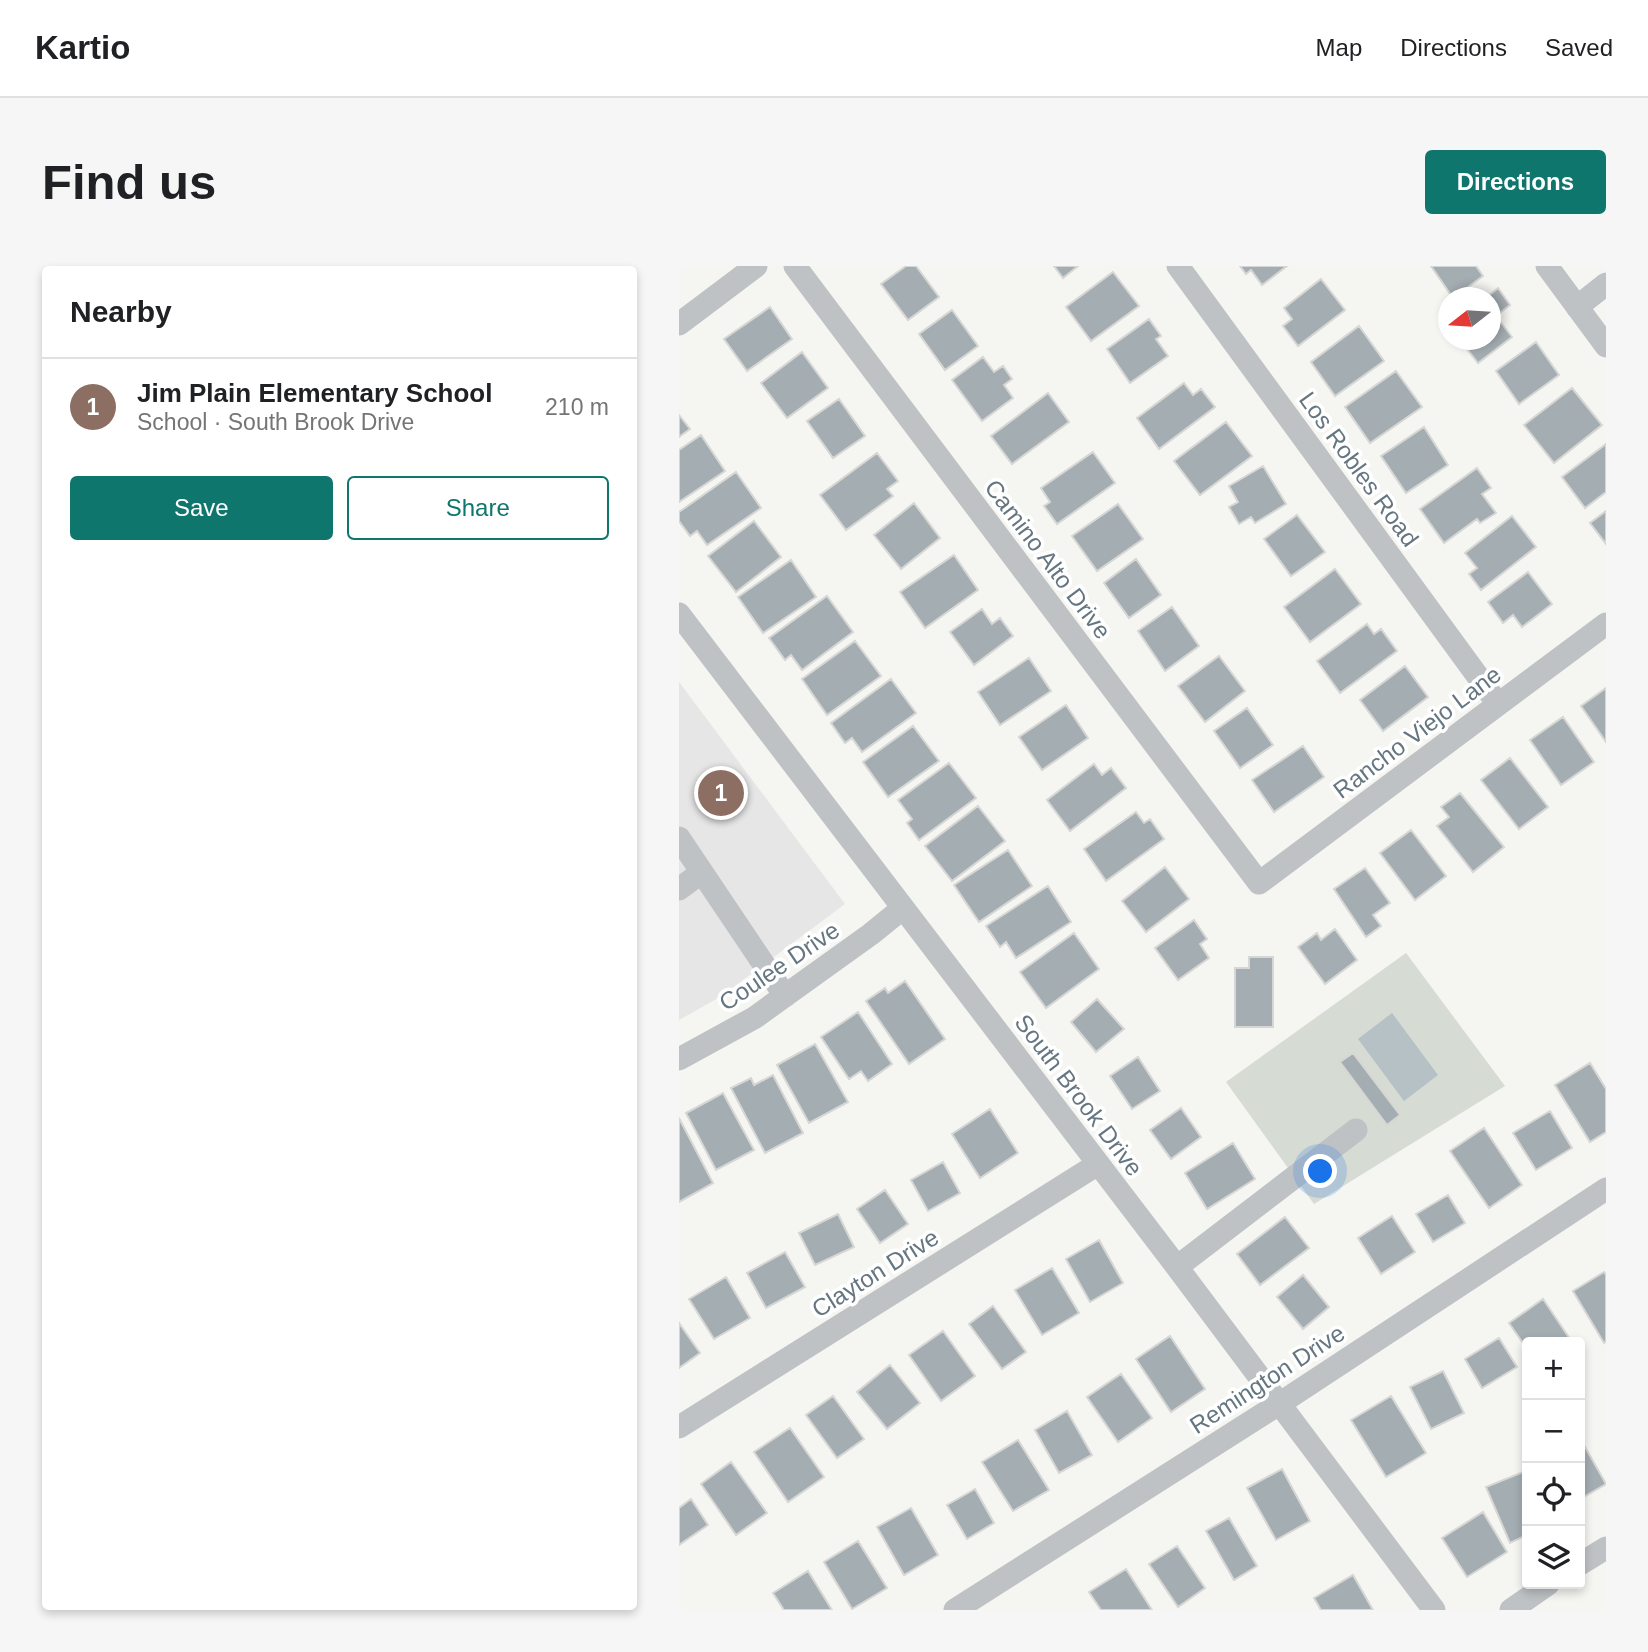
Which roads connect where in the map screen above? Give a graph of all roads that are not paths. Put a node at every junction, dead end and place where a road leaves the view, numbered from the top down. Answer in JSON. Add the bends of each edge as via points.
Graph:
{"nodes":[{"id":1,"x":756,"y":266,"type":"edge"},
{"id":2,"x":795,"y":266,"type":"edge"},
{"id":3,"x":1178,"y":266,"type":"edge"},
{"id":4,"x":1548,"y":266,"type":"edge"},
{"id":5,"x":1606,"y":284,"type":"edge"},
{"id":6,"x":1577,"y":307,"type":"junction"},
{"id":7,"x":679,"y":324,"type":"edge"},
{"id":8,"x":1606,"y":346,"type":"edge"},
{"id":9,"x":679,"y":614,"type":"edge"},
{"id":10,"x":1606,"y":624,"type":"edge"},
{"id":11,"x":1498,"y":704,"type":"junction"},
{"id":12,"x":679,"y":838,"type":"edge"},
{"id":13,"x":702,"y":872,"type":"junction"},
{"id":14,"x":1259,"y":883,"type":"joint"},
{"id":15,"x":679,"y":889,"type":"edge"},
{"id":16,"x":903,"y":908,"type":"junction"},
{"id":17,"x":785,"y":996,"type":"junction"},
{"id":18,"x":679,"y":1059,"type":"edge"},
{"id":19,"x":1356,"y":1130,"type":"dead end"},
{"id":20,"x":1098,"y":1164,"type":"junction"},
{"id":21,"x":1606,"y":1189,"type":"edge"},
{"id":22,"x":1177,"y":1267,"type":"junction"},
{"id":23,"x":1279,"y":1404,"type":"junction"},
{"id":24,"x":679,"y":1427,"type":"edge"},
{"id":25,"x":1606,"y":1548,"type":"edge"},
{"id":26,"x":1585,"y":1561,"type":"edge"},
{"id":27,"x":1541,"y":1589,"type":"edge"},
{"id":28,"x":955,"y":1610,"type":"edge"},
{"id":29,"x":1434,"y":1610,"type":"edge"},
{"id":30,"x":1511,"y":1610,"type":"edge"}],
"edges":[{"from":1,"to":7,"type":"street"},
{"from":2,"to":14,"type":"street","name":"Camino Alto Drive"},
{"from":3,"to":11,"type":"street","name":"Los Robles Road"},
{"from":4,"to":6,"type":"street"},
{"from":5,"to":6,"type":"street"},
{"from":6,"to":8,"type":"street"},
{"from":9,"to":16,"type":"street","name":"South Brook Drive"},
{"from":10,"to":11,"type":"street","name":"Rancho Viejo Lane"},
{"from":11,"to":14,"type":"street","name":"Rancho Viejo Lane"},
{"from":12,"to":13,"type":"street"},
{"from":13,"to":15,"type":"street"},
{"from":13,"to":17,"type":"street"},
{"from":16,"to":17,"type":"street","name":"Coulee Drive"},
{"from":16,"to":20,"type":"street","name":"South Brook Drive"},
{"from":17,"to":18,"type":"street","name":"Coulee Drive"},
{"from":19,"to":22,"type":"street"},
{"from":20,"to":22,"type":"street","name":"South Brook Drive"},
{"from":20,"to":24,"type":"street","name":"Clayton Drive"},
{"from":21,"to":23,"type":"street","name":"Remington Drive"},
{"from":22,"to":23,"type":"street","name":"South Brook Drive"},
{"from":23,"to":28,"type":"street","name":"Remington Drive"},
{"from":23,"to":29,"type":"street","name":"South Brook Drive"},
{"from":25,"to":26,"type":"street"},
{"from":27,"to":30,"type":"street"}]}
